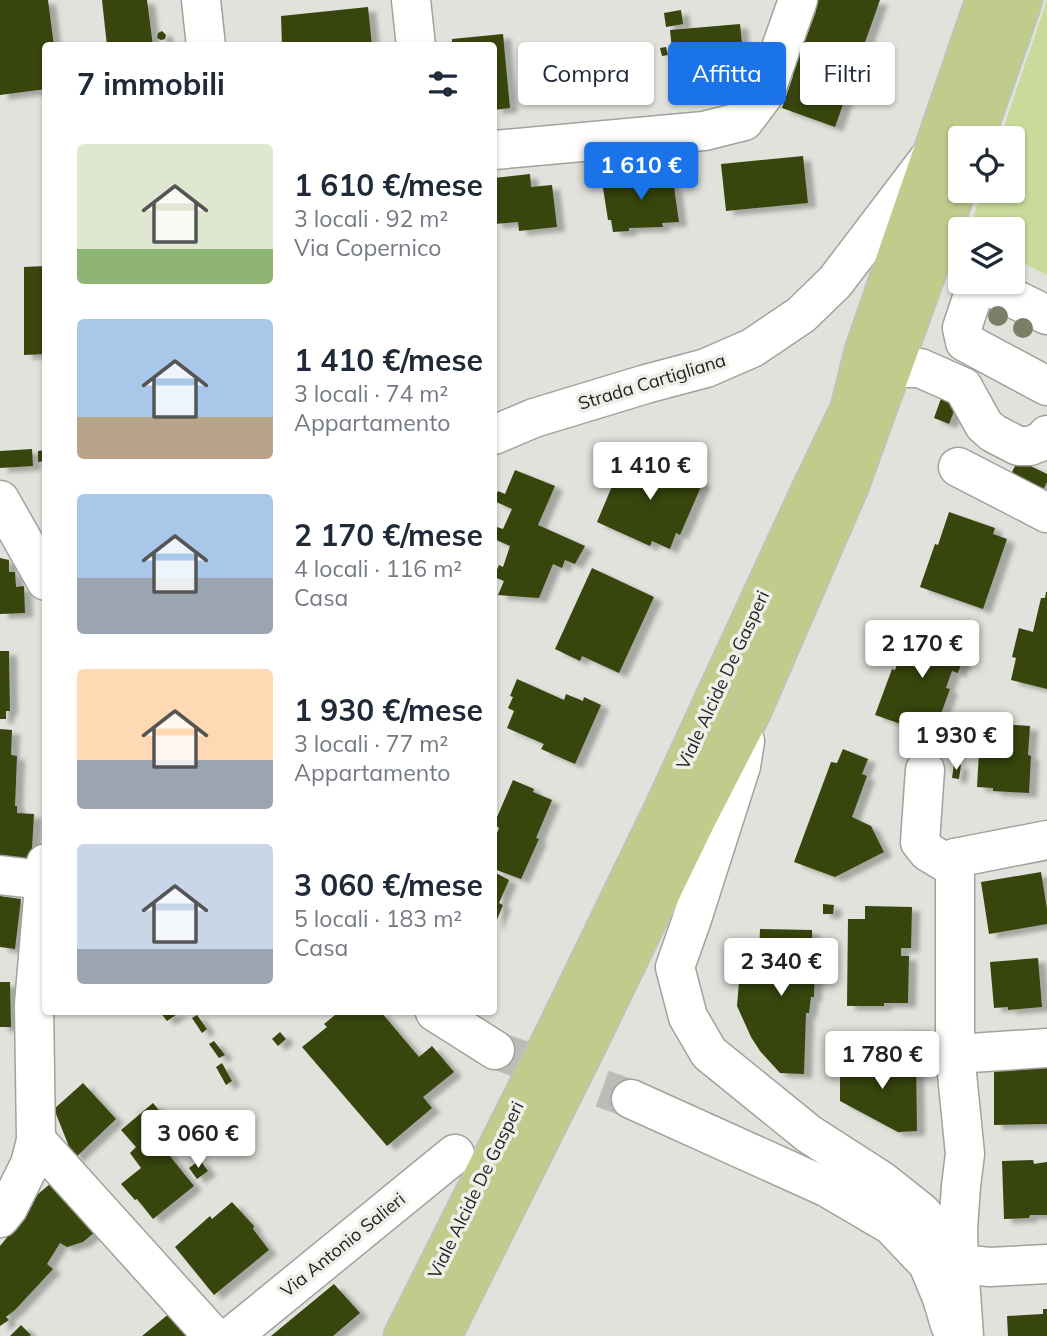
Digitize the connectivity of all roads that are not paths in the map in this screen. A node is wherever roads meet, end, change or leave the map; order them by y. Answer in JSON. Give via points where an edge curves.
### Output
{"nodes":[{"id":1,"x":201,"y":0,"type":"edge"},
{"id":2,"x":411,"y":0,"type":"edge"},
{"id":3,"x":798,"y":0,"type":"edge"},
{"id":4,"x":985,"y":0,"type":"edge"},
{"id":5,"x":1023,"y":0,"type":"edge"},
{"id":6,"x":206,"y":42,"type":"edge"},
{"id":7,"x":416,"y":42,"type":"edge"},
{"id":8,"x":979,"y":126,"type":"edge"},
{"id":9,"x":497,"y":150,"type":"edge"},
{"id":10,"x":934,"y":150,"type":"junction"},
{"id":11,"x":949,"y":203,"type":"edge"},
{"id":12,"x":973,"y":294,"type":"edge"},
{"id":13,"x":1004,"y":294,"type":"edge"},
{"id":14,"x":1045,"y":315,"type":"edge"},
{"id":15,"x":883,"y":346,"type":"junction"},
{"id":16,"x":1047,"y":386,"type":"edge"},
{"id":17,"x":1047,"y":412,"type":"edge"},
{"id":18,"x":497,"y":434,"type":"edge"},
{"id":19,"x":1047,"y":435,"type":"edge"},
{"id":20,"x":958,"y":467,"type":"dead end"},
{"id":21,"x":0,"y":500,"type":"edge"},
{"id":22,"x":1047,"y":513,"type":"edge"},
{"id":23,"x":42,"y":574,"type":"edge"},
{"id":24,"x":751,"y":713,"type":"junction"},
{"id":25,"x":925,"y":770,"type":"dead end"},
{"id":26,"x":1047,"y":840,"type":"edge"},
{"id":27,"x":955,"y":858,"type":"junction"},
{"id":28,"x":42,"y":871,"type":"edge"},
{"id":29,"x":0,"y":875,"type":"edge"},
{"id":30,"x":42,"y":898,"type":"edge"},
{"id":31,"x":440,"y":1015,"type":"edge"},
{"id":32,"x":1047,"y":1048,"type":"edge"},
{"id":33,"x":495,"y":1050,"type":"tunnel mouth"},
{"id":34,"x":861,"y":1052,"type":"dead end"},
{"id":35,"x":955,"y":1054,"type":"junction"},
{"id":36,"x":631,"y":1099,"type":"tunnel mouth"},
{"id":37,"x":36,"y":1140,"type":"junction"},
{"id":38,"x":455,"y":1154,"type":"dead end"},
{"id":39,"x":965,"y":1154,"type":"junction"},
{"id":40,"x":882,"y":1181,"type":"junction"},
{"id":41,"x":0,"y":1218,"type":"edge"},
{"id":42,"x":959,"y":1264,"type":"junction"},
{"id":43,"x":1047,"y":1264,"type":"edge"},
{"id":44,"x":213,"y":1336,"type":"edge"},
{"id":45,"x":232,"y":1336,"type":"edge"},
{"id":46,"x":403,"y":1336,"type":"edge"},
{"id":47,"x":442,"y":1336,"type":"edge"},
{"id":48,"x":953,"y":1336,"type":"edge"},
{"id":49,"x":964,"y":1336,"type":"edge"}],
"edges":[{"from":1,"to":6,"type":"street"},
{"from":2,"to":7,"type":"street"},
{"from":3,"to":9,"type":"street","via":[[765,93],[744,121],[704,131]]},
{"from":4,"to":10,"type":"main road","name":"Viale Alcide De Gasperi"},
{"from":5,"to":8,"type":"main road"},
{"from":10,"to":15,"type":"main road","name":"Viale Alcide De Gasperi"},
{"from":10,"to":18,"type":"street","name":"Strada Cartigliana","via":[[835,282],[801,315],[752,348],[706,368],[534,418]]},
{"from":11,"to":15,"type":"main road","name":"Viale Alcide De Gasperi"},
{"from":12,"to":16,"type":"street","via":[[962,328],[965,342]]},
{"from":13,"to":14,"type":"street"},
{"from":15,"to":17,"type":"street","via":[[928,342],[1045,405]]},
{"from":15,"to":19,"type":"street","via":[[963,387],[993,433],[1018,446],[1030,446]]},
{"from":15,"to":24,"type":"main road","name":"Viale Alcide De Gasperi","via":[[849,487]]},
{"from":15,"to":46,"type":"main road","name":"Viale Alcide De Gasperi","via":[[556,1031]]},
{"from":20,"to":22,"type":"street"},
{"from":21,"to":23,"type":"street"},
{"from":24,"to":40,"type":"street","via":[[741,766],[675,967],[688,1017],[709,1053],[809,1134]]},
{"from":24,"to":47,"type":"main road","name":"Viale Alcide De Gasperi"},
{"from":25,"to":27,"type":"street","via":[[920,842],[948,864]]},
{"from":26,"to":27,"type":"street"},
{"from":27,"to":35,"type":"street"},
{"from":28,"to":29,"type":"street"},
{"from":30,"to":37,"type":"street","via":[[34,1004]]},
{"from":31,"to":33,"type":"street"},
{"from":32,"to":35,"type":"street"},
{"from":34,"to":35,"type":"street"},
{"from":35,"to":39,"type":"street"},
{"from":36,"to":48,"type":"street","via":[[828,1188],[891,1225],[928,1264]]},
{"from":37,"to":41,"type":"street","via":[[30,1164]]},
{"from":37,"to":44,"type":"street"},
{"from":38,"to":45,"type":"street","name":"Via Antonio Salieri"},
{"from":39,"to":40,"type":"street","via":[[925,1183],[911,1186]]},
{"from":39,"to":42,"type":"street"},
{"from":40,"to":42,"type":"street","via":[[921,1212]]},
{"from":42,"to":43,"type":"street"},
{"from":42,"to":49,"type":"street"}]}
